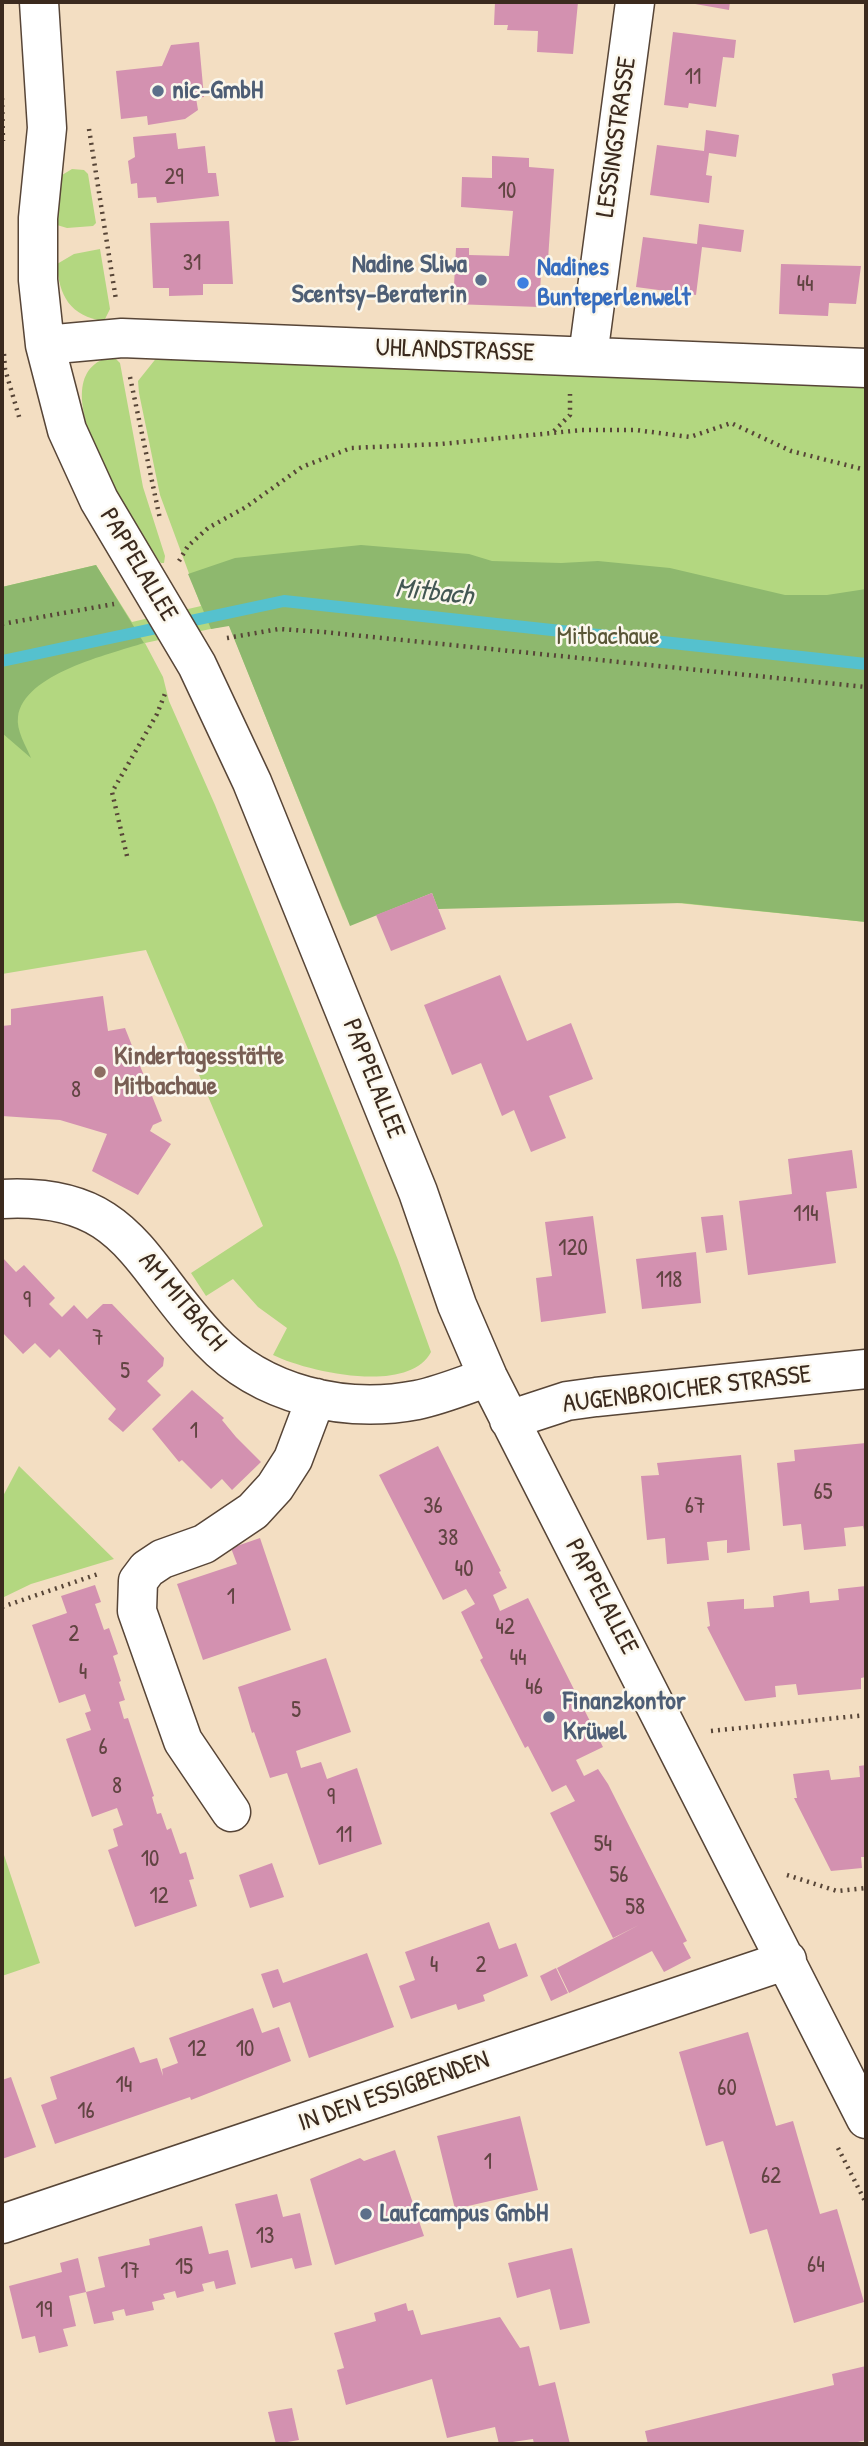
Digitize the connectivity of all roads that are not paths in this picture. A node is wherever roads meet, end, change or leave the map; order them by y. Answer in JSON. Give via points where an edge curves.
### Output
{"nodes":[{"id":1,"x":39,"y":2,"type":"edge"},
{"id":2,"x":635,"y":2,"type":"edge"},
{"id":3,"x":45,"y":345,"type":"junction"},
{"id":4,"x":588,"y":356,"type":"junction"},
{"id":5,"x":866,"y":368,"type":"edge"},
{"id":6,"x":2,"y":1199,"type":"edge"},
{"id":7,"x":866,"y":1369,"type":"edge"},
{"id":8,"x":488,"y":1377,"type":"junction"},
{"id":9,"x":316,"y":1398,"type":"junction"},
{"id":10,"x":509,"y":1420,"type":"junction"},
{"id":11,"x":232,"y":1812,"type":"dead end"},
{"id":12,"x":787,"y":1960,"type":"junction"},
{"id":13,"x":866,"y":2119,"type":"edge"},
{"id":14,"x":2,"y":2224,"type":"edge"}],
"edges":[{"from":1,"to":3,"type":"street","name":"PAPPELALLEE","via":[[47,128],[36,250]]},
{"from":2,"to":4,"type":"street","name":"LESSINGSTRASSE"},
{"from":3,"to":4,"type":"street","name":"UHLANDSTRASSE","via":[[122,338]]},
{"from":3,"to":8,"type":"street","name":"PAPPELALLEE","via":[[55,393],[80,465],[174,625],[247,770]]},
{"from":4,"to":5,"type":"street","name":"UHLANDSTRASSE"},
{"from":6,"to":9,"type":"street","name":"AM MITBACH","via":[[33,1198],[95,1215],[143,1253],[209,1340],[228,1357],[268,1384]]},
{"from":7,"to":10,"type":"street","name":"AUGENBROICHER STRASSE","via":[[567,1401]]},
{"from":8,"to":9,"type":"street","name":"AM MITBACH","via":[[417,1399],[362,1403]]},
{"from":8,"to":10,"type":"street","name":"PAPPELALLEE"},
{"from":9,"to":11,"type":"street","via":[[293,1459],[253,1511],[204,1544],[162,1559],[138,1581],[137,1611],[183,1741]]},
{"from":10,"to":12,"type":"street","name":"PAPPELALLEE"},
{"from":12,"to":13,"type":"street","name":"PAPPELALLEE"},
{"from":12,"to":14,"type":"street","name":"IN DEN ESSIGBENDEN"}]}
